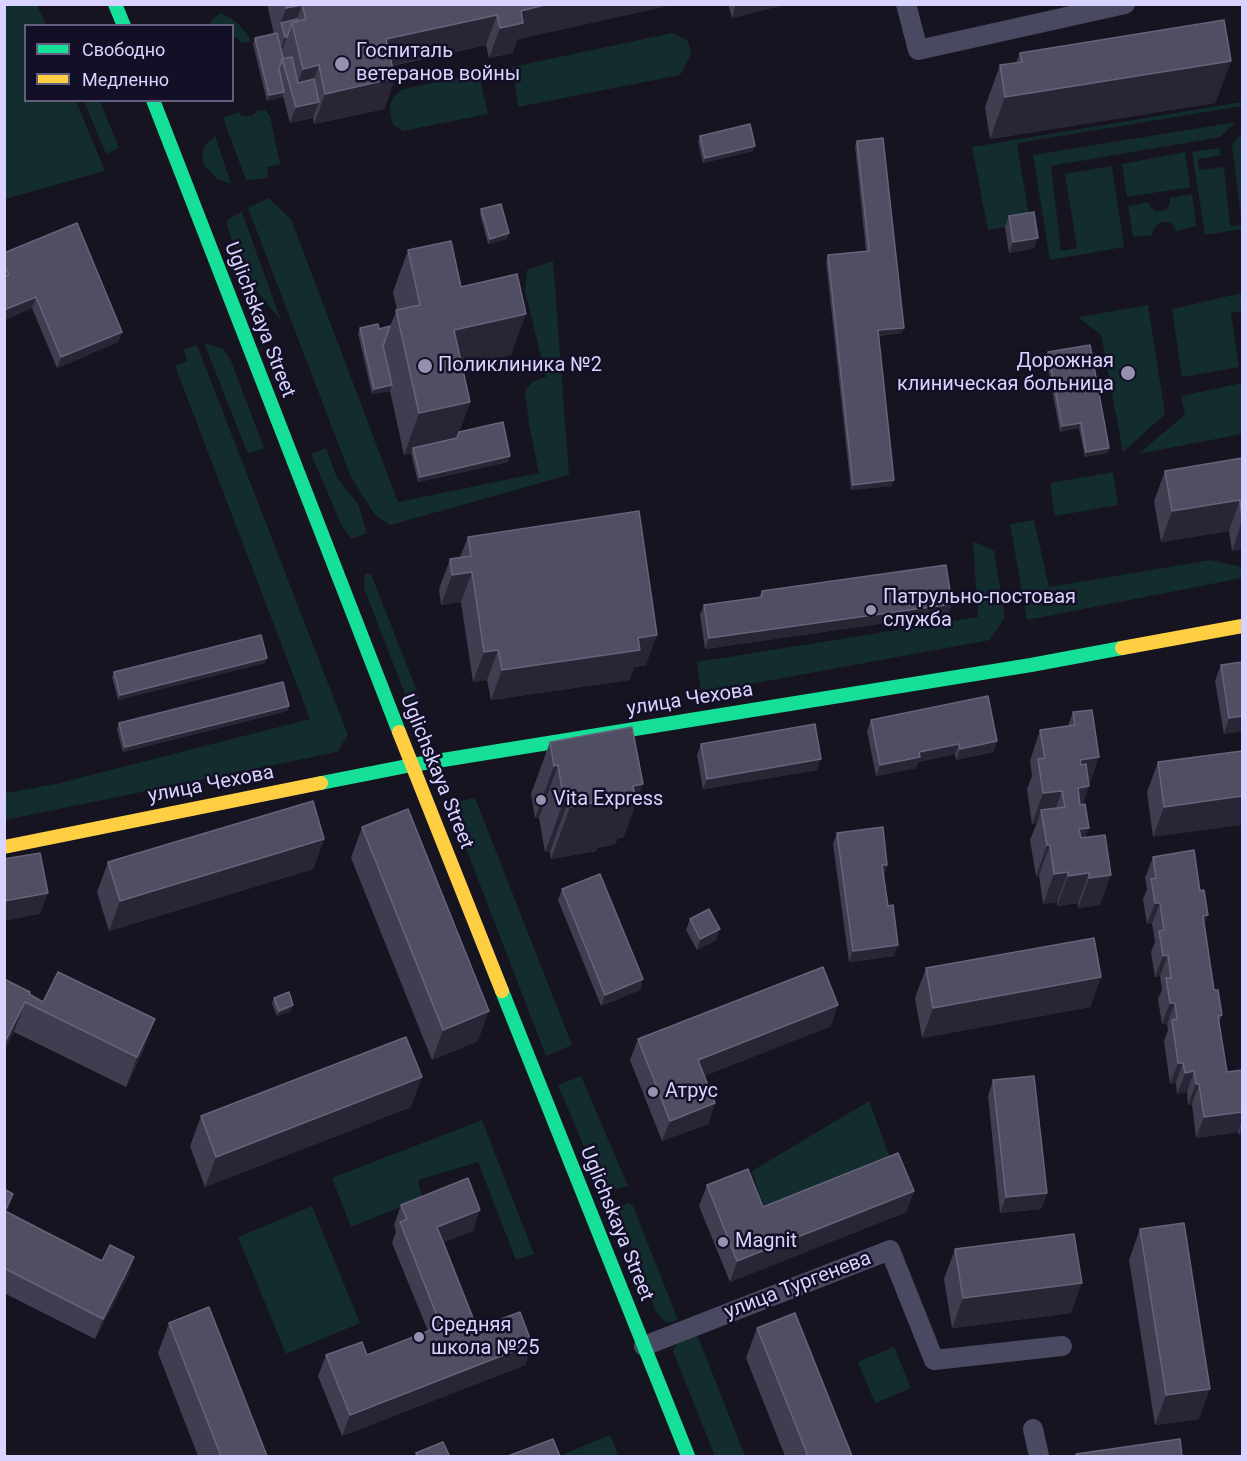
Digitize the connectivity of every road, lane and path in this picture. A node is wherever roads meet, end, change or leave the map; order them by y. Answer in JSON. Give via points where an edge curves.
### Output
{"nodes":[{"id":1,"x":115,"y":4,"type":"edge"},
{"id":2,"x":906,"y":4,"type":"edge"},
{"id":3,"x":1125,"y":4,"type":"edge"},
{"id":4,"x":123,"y":24,"type":"edge"},
{"id":5,"x":154,"y":102,"type":"edge"},
{"id":6,"x":1242,"y":626,"type":"edge"},
{"id":7,"x":412,"y":765,"type":"junction"},
{"id":8,"x":4,"y":847,"type":"edge"},
{"id":9,"x":644,"y":1346,"type":"junction"},
{"id":10,"x":1062,"y":1346,"type":"dead end"},
{"id":11,"x":1033,"y":1429,"type":"dead end"},
{"id":12,"x":688,"y":1456,"type":"edge"},
{"id":13,"x":1039,"y":1456,"type":"edge"}],
"edges":[{"from":1,"to":4,"type":"main road"},
{"from":2,"to":3,"type":"street","via":[[918,50]]},
{"from":5,"to":7,"type":"main road","name":"Uglichskaya Street"},
{"from":6,"to":7,"type":"main road","name":"улица Чехова","via":[[1023,666]]},
{"from":7,"to":8,"type":"main road","name":"улица Чехова"},
{"from":7,"to":9,"type":"main road","name":"Uglichskaya Street"},
{"from":9,"to":10,"type":"street","name":"улица Тургенева","via":[[890,1250],[934,1360]]},
{"from":9,"to":12,"type":"main road","name":"Uglichskaya Street"},
{"from":11,"to":13,"type":"street"}]}
